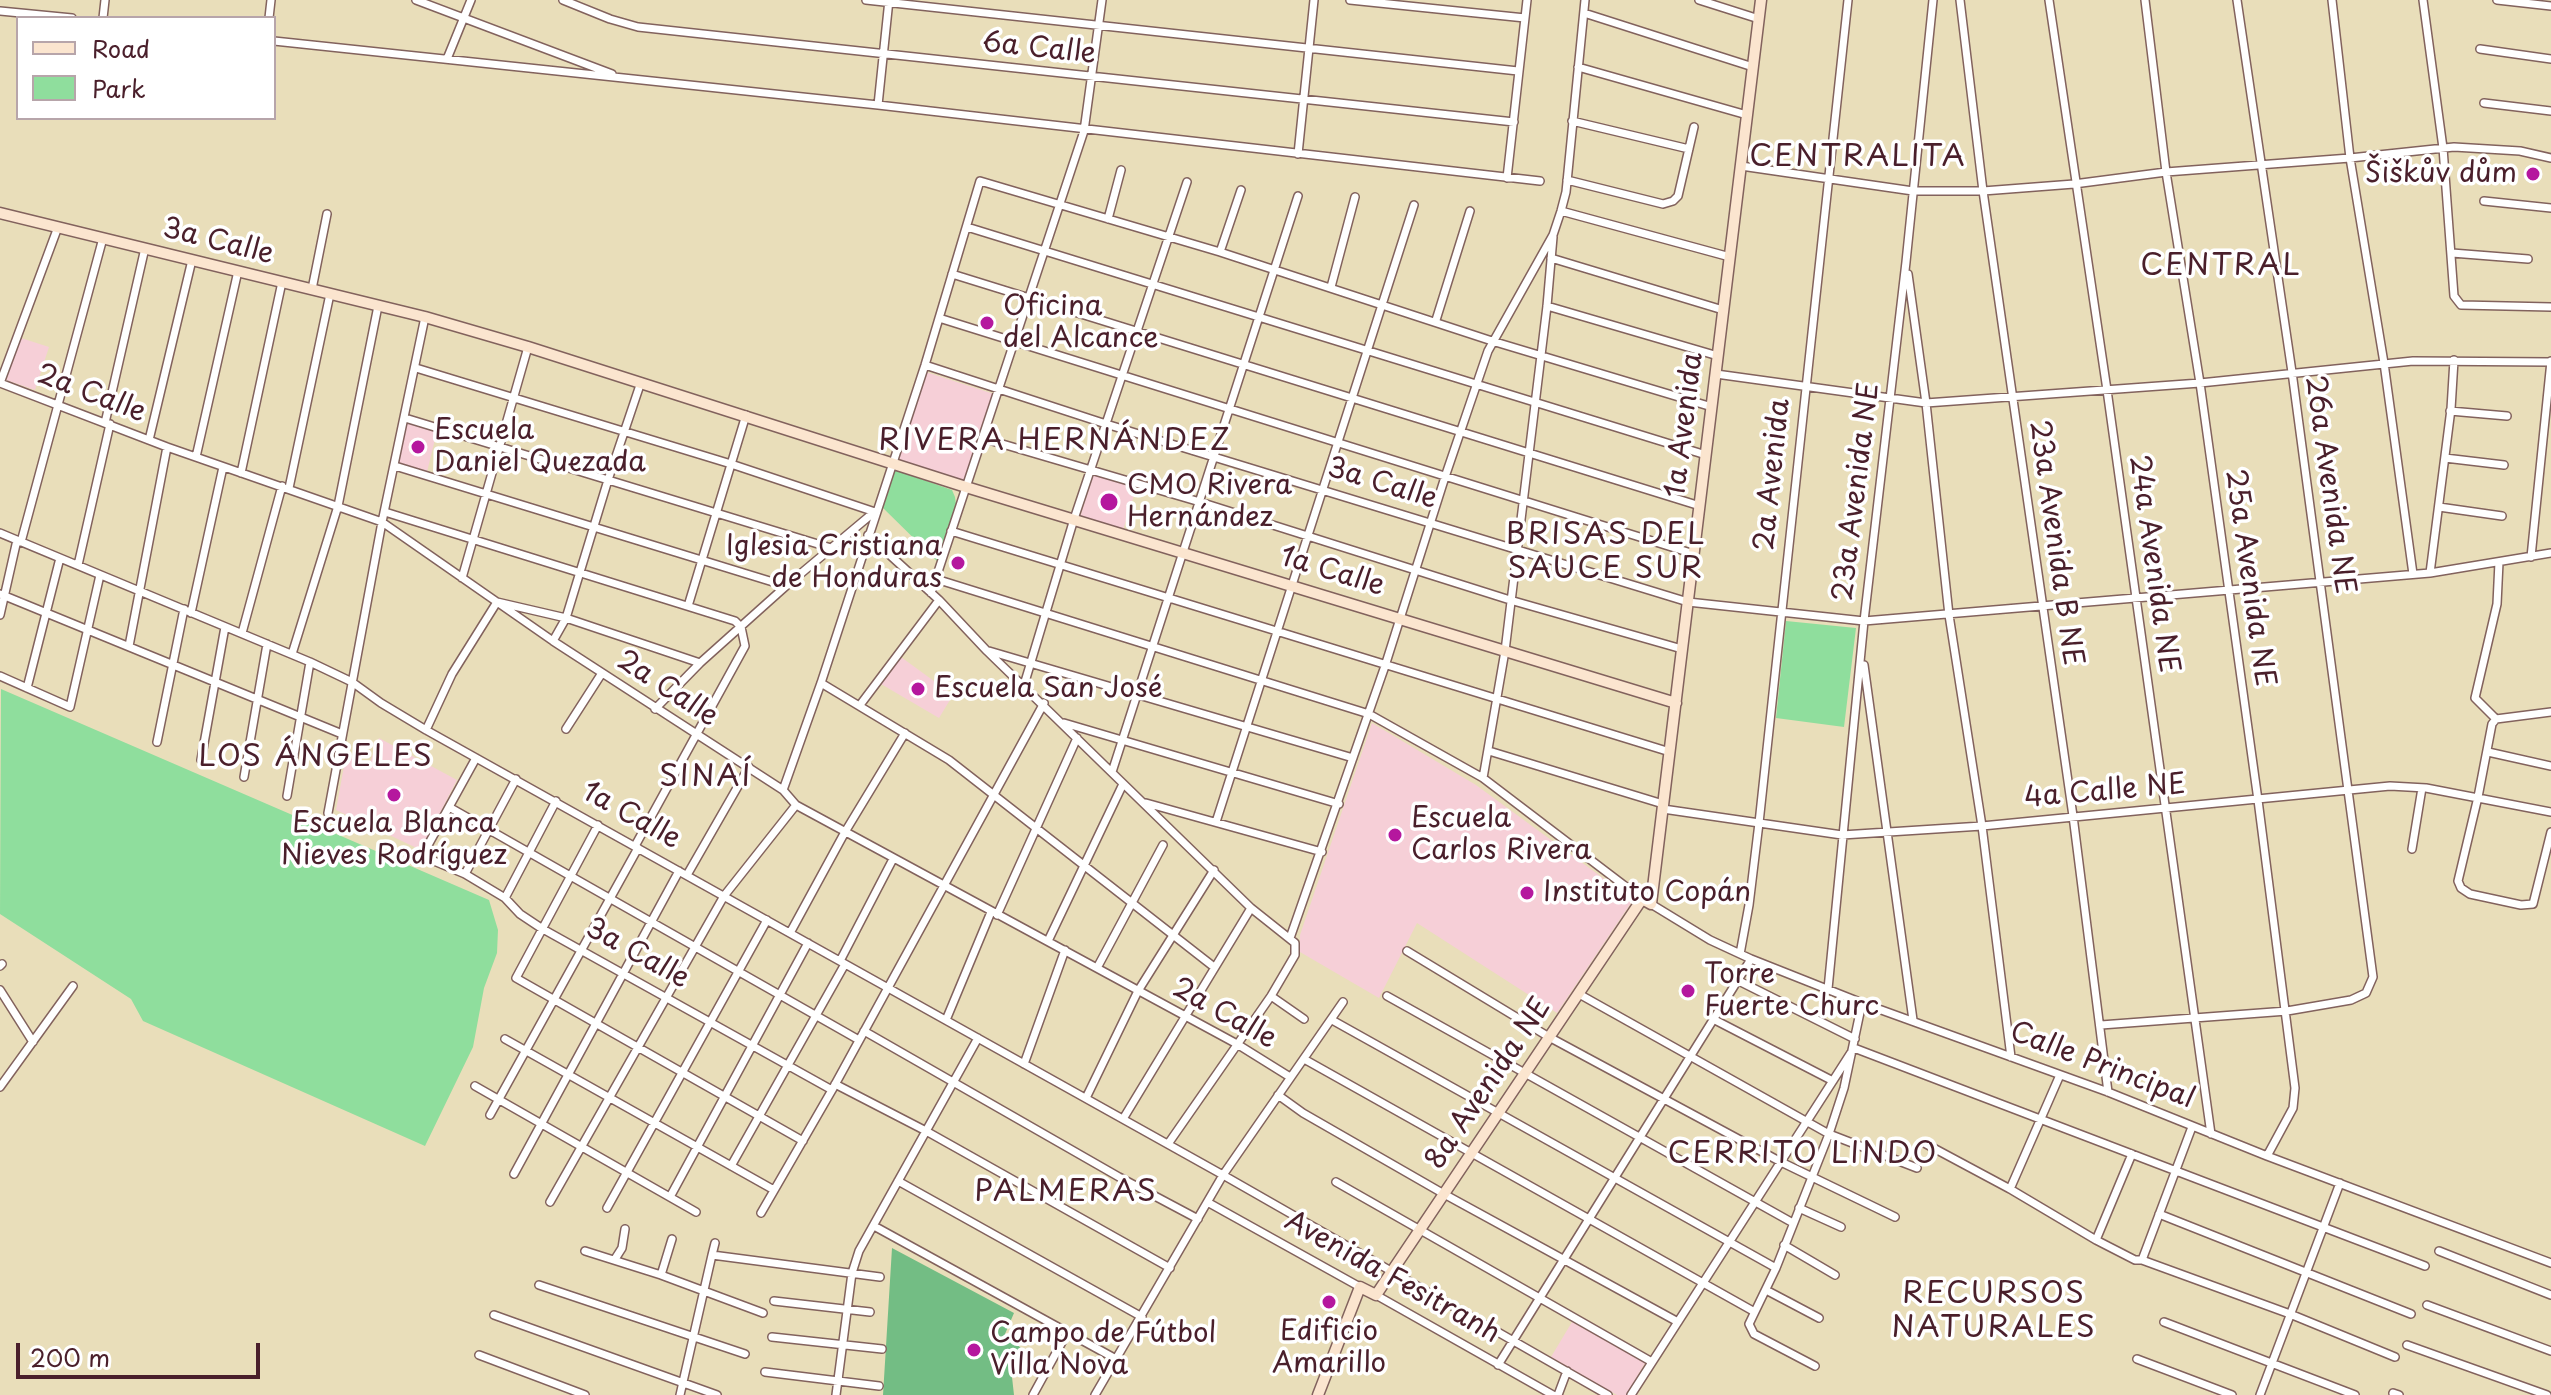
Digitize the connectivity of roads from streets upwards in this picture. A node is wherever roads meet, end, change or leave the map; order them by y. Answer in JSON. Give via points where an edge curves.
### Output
{"nodes":[{"id":1,"x":416,"y":0,"type":"edge"},
{"id":2,"x":471,"y":0,"type":"edge"},
{"id":3,"x":563,"y":0,"type":"edge"},
{"id":4,"x":866,"y":0,"type":"edge"},
{"id":5,"x":1102,"y":0,"type":"edge"},
{"id":6,"x":1314,"y":0,"type":"edge"},
{"id":7,"x":1350,"y":0,"type":"edge"},
{"id":8,"x":1527,"y":0,"type":"edge"},
{"id":9,"x":1585,"y":0,"type":"edge"},
{"id":10,"x":1699,"y":0,"type":"edge"},
{"id":11,"x":1761,"y":0,"type":"edge"},
{"id":12,"x":1848,"y":0,"type":"edge"},
{"id":13,"x":1933,"y":0,"type":"edge"},
{"id":14,"x":1960,"y":0,"type":"edge"},
{"id":15,"x":2049,"y":0,"type":"edge"},
{"id":16,"x":2145,"y":0,"type":"edge"},
{"id":17,"x":2237,"y":0,"type":"edge"},
{"id":18,"x":2332,"y":0,"type":"edge"},
{"id":19,"x":2423,"y":0,"type":"edge"},
{"id":20,"x":2497,"y":0,"type":"edge"},
{"id":21,"x":889,"y":1,"type":"edge"},
{"id":22,"x":2551,"y":6,"type":"edge"},
{"id":23,"x":0,"y":11,"type":"edge"},
{"id":24,"x":1584,"y":13,"type":"junction"},
{"id":25,"x":51,"y":16,"type":"edge"},
{"id":26,"x":1525,"y":18,"type":"junction"},
{"id":27,"x":464,"y":19,"type":"junction"},
{"id":28,"x":1759,"y":19,"type":"junction"},
{"id":29,"x":1099,"y":26,"type":"junction"},
{"id":30,"x":276,"y":41,"type":"edge"},
{"id":31,"x":1308,"y":49,"type":"junction"},
{"id":32,"x":2480,"y":49,"type":"dead end"},
{"id":33,"x":883,"y":53,"type":"junction"},
{"id":34,"x":447,"y":59,"type":"junction"},
{"id":35,"x":2551,"y":59,"type":"edge"},
{"id":36,"x":1578,"y":67,"type":"junction"},
{"id":37,"x":1753,"y":67,"type":"junction"},
{"id":38,"x":1518,"y":71,"type":"junction"},
{"id":39,"x":1093,"y":77,"type":"junction"},
{"id":40,"x":623,"y":78,"type":"junction"},
{"id":41,"x":1303,"y":100,"type":"junction"},
{"id":42,"x":2484,"y":103,"type":"dead end"},
{"id":43,"x":878,"y":105,"type":"junction"},
{"id":44,"x":2551,"y":111,"type":"edge"},
{"id":45,"x":1747,"y":115,"type":"junction"},
{"id":46,"x":1572,"y":121,"type":"junction"},
{"id":47,"x":1514,"y":122,"type":"junction"},
{"id":48,"x":1694,"y":127,"type":"dead end"},
{"id":49,"x":1084,"y":131,"type":"junction"},
{"id":50,"x":2443,"y":148,"type":"junction"},
{"id":51,"x":1689,"y":149,"type":"junction"},
{"id":52,"x":1298,"y":154,"type":"junction"},
{"id":53,"x":2350,"y":158,"type":"junction"},
{"id":54,"x":2551,"y":158,"type":"edge"},
{"id":55,"x":2261,"y":165,"type":"junction"},
{"id":56,"x":1741,"y":166,"type":"junction"},
{"id":57,"x":1121,"y":170,"type":"dead end"},
{"id":58,"x":2166,"y":172,"type":"junction"},
{"id":59,"x":1507,"y":178,"type":"junction"},
{"id":60,"x":1830,"y":179,"type":"junction"},
{"id":61,"x":1567,"y":180,"type":"junction"},
{"id":62,"x":1540,"y":181,"type":"dead end"},
{"id":63,"x":1187,"y":182,"type":"dead end"},
{"id":64,"x":2074,"y":184,"type":"junction"},
{"id":65,"x":1241,"y":190,"type":"dead end"},
{"id":66,"x":1913,"y":191,"type":"junction"},
{"id":67,"x":1983,"y":191,"type":"junction"},
{"id":68,"x":1298,"y":196,"type":"dead end"},
{"id":69,"x":1355,"y":197,"type":"dead end"},
{"id":70,"x":2484,"y":201,"type":"dead end"},
{"id":71,"x":1060,"y":205,"type":"junction"},
{"id":72,"x":1414,"y":205,"type":"dead end"},
{"id":73,"x":2551,"y":208,"type":"edge"},
{"id":74,"x":1470,"y":211,"type":"dead end"},
{"id":75,"x":1561,"y":211,"type":"junction"},
{"id":76,"x":0,"y":213,"type":"edge"},
{"id":77,"x":327,"y":214,"type":"dead end"},
{"id":78,"x":1108,"y":219,"type":"junction"},
{"id":79,"x":58,"y":227,"type":"junction"},
{"id":80,"x":967,"y":227,"type":"junction"},
{"id":81,"x":1553,"y":235,"type":"junction"},
{"id":82,"x":1168,"y":237,"type":"junction"},
{"id":83,"x":103,"y":238,"type":"junction"},
{"id":84,"x":145,"y":248,"type":"junction"},
{"id":85,"x":1044,"y":252,"type":"junction"},
{"id":86,"x":1220,"y":252,"type":"junction"},
{"id":87,"x":2452,"y":253,"type":"junction"},
{"id":88,"x":1730,"y":257,"type":"junction"},
{"id":89,"x":1551,"y":258,"type":"junction"},
{"id":90,"x":2528,"y":259,"type":"dead end"},
{"id":91,"x":192,"y":260,"type":"junction"},
{"id":92,"x":1906,"y":262,"type":"junction"},
{"id":93,"x":1275,"y":270,"type":"junction"},
{"id":94,"x":238,"y":271,"type":"junction"},
{"id":95,"x":952,"y":274,"type":"junction"},
{"id":96,"x":282,"y":282,"type":"junction"},
{"id":97,"x":1152,"y":285,"type":"junction"},
{"id":98,"x":1331,"y":287,"type":"junction"},
{"id":99,"x":312,"y":289,"type":"junction"},
{"id":100,"x":330,"y":294,"type":"junction"},
{"id":101,"x":1029,"y":298,"type":"junction"},
{"id":102,"x":1383,"y":304,"type":"junction"},
{"id":103,"x":378,"y":306,"type":"junction"},
{"id":104,"x":1547,"y":306,"type":"junction"},
{"id":105,"x":2551,"y":307,"type":"edge"},
{"id":106,"x":1723,"y":310,"type":"junction"},
{"id":107,"x":1260,"y":316,"type":"junction"},
{"id":108,"x":425,"y":317,"type":"junction"},
{"id":109,"x":939,"y":318,"type":"junction"},
{"id":110,"x":1436,"y":320,"type":"junction"},
{"id":111,"x":1137,"y":331,"type":"junction"},
{"id":112,"x":1492,"y":341,"type":"junction"},
{"id":113,"x":1014,"y":342,"type":"junction"},
{"id":114,"x":528,"y":347,"type":"junction"},
{"id":115,"x":1368,"y":350,"type":"junction"},
{"id":116,"x":1541,"y":354,"type":"junction"},
{"id":117,"x":1718,"y":356,"type":"junction"},
{"id":118,"x":2454,"y":360,"type":"junction"},
{"id":119,"x":2551,"y":361,"type":"edge"},
{"id":120,"x":2384,"y":363,"type":"junction"},
{"id":121,"x":1245,"y":364,"type":"junction"},
{"id":122,"x":925,"y":365,"type":"junction"},
{"id":123,"x":416,"y":368,"type":"junction"},
{"id":124,"x":2292,"y":372,"type":"junction"},
{"id":125,"x":1716,"y":374,"type":"junction"},
{"id":126,"x":1122,"y":376,"type":"junction"},
{"id":127,"x":641,"y":382,"type":"junction"},
{"id":128,"x":0,"y":383,"type":"edge"},
{"id":129,"x":2200,"y":383,"type":"junction"},
{"id":130,"x":1476,"y":384,"type":"junction"},
{"id":131,"x":1805,"y":386,"type":"junction"},
{"id":132,"x":999,"y":389,"type":"junction"},
{"id":133,"x":2107,"y":390,"type":"junction"},
{"id":134,"x":514,"y":398,"type":"junction"},
{"id":135,"x":1353,"y":398,"type":"junction"},
{"id":136,"x":2012,"y":398,"type":"junction"},
{"id":137,"x":1890,"y":399,"type":"junction"},
{"id":138,"x":1536,"y":403,"type":"junction"},
{"id":139,"x":1926,"y":403,"type":"junction"},
{"id":140,"x":60,"y":405,"type":"junction"},
{"id":141,"x":1712,"y":407,"type":"junction"},
{"id":142,"x":1230,"y":409,"type":"junction"},
{"id":143,"x":2450,"y":411,"type":"junction"},
{"id":144,"x":746,"y":415,"type":"junction"},
{"id":145,"x":2507,"y":416,"type":"dead end"},
{"id":146,"x":405,"y":418,"type":"junction"},
{"id":147,"x":108,"y":424,"type":"junction"},
{"id":148,"x":1106,"y":424,"type":"junction"},
{"id":149,"x":1460,"y":431,"type":"junction"},
{"id":150,"x":624,"y":432,"type":"junction"},
{"id":151,"x":982,"y":438,"type":"junction"},
{"id":152,"x":149,"y":440,"type":"junction"},
{"id":153,"x":1338,"y":443,"type":"junction"},
{"id":154,"x":167,"y":447,"type":"junction"},
{"id":155,"x":500,"y":447,"type":"junction"},
{"id":156,"x":1529,"y":452,"type":"junction"},
{"id":157,"x":1706,"y":455,"type":"junction"},
{"id":158,"x":196,"y":457,"type":"junction"},
{"id":159,"x":1215,"y":457,"type":"junction"},
{"id":160,"x":2445,"y":458,"type":"junction"},
{"id":161,"x":892,"y":463,"type":"junction"},
{"id":162,"x":731,"y":464,"type":"junction"},
{"id":163,"x":2504,"y":465,"type":"dead end"},
{"id":164,"x":395,"y":466,"type":"junction"},
{"id":165,"x":223,"y":467,"type":"junction"},
{"id":166,"x":1091,"y":470,"type":"junction"},
{"id":167,"x":241,"y":473,"type":"junction"},
{"id":168,"x":1445,"y":477,"type":"junction"},
{"id":169,"x":608,"y":480,"type":"junction"},
{"id":170,"x":285,"y":487,"type":"junction"},
{"id":171,"x":966,"y":487,"type":"junction"},
{"id":172,"x":1323,"y":491,"type":"junction"},
{"id":173,"x":486,"y":494,"type":"junction"},
{"id":174,"x":1522,"y":501,"type":"junction"},
{"id":175,"x":1200,"y":502,"type":"junction"},
{"id":176,"x":338,"y":506,"type":"junction"},
{"id":177,"x":1700,"y":506,"type":"junction"},
{"id":178,"x":2439,"y":507,"type":"junction"},
{"id":179,"x":385,"y":512,"type":"junction"},
{"id":180,"x":875,"y":512,"type":"junction"},
{"id":181,"x":716,"y":513,"type":"junction"},
{"id":182,"x":2502,"y":516,"type":"dead end"},
{"id":183,"x":1074,"y":519,"type":"junction"},
{"id":184,"x":382,"y":522,"type":"junction"},
{"id":185,"x":1431,"y":524,"type":"junction"},
{"id":186,"x":594,"y":526,"type":"junction"},
{"id":187,"x":951,"y":531,"type":"junction"},
{"id":188,"x":0,"y":533,"type":"edge"},
{"id":189,"x":868,"y":535,"type":"junction"},
{"id":190,"x":1308,"y":537,"type":"junction"},
{"id":191,"x":473,"y":540,"type":"junction"},
{"id":192,"x":19,"y":541,"type":"junction"},
{"id":193,"x":831,"y":548,"type":"junction"},
{"id":194,"x":1516,"y":550,"type":"junction"},
{"id":195,"x":1185,"y":552,"type":"junction"},
{"id":196,"x":2551,"y":553,"type":"edge"},
{"id":197,"x":1694,"y":554,"type":"junction"},
{"id":198,"x":2531,"y":557,"type":"junction"},
{"id":199,"x":60,"y":558,"type":"junction"},
{"id":200,"x":701,"y":560,"type":"junction"},
{"id":201,"x":2499,"y":562,"type":"junction"},
{"id":202,"x":78,"y":565,"type":"junction"},
{"id":203,"x":1060,"y":566,"type":"junction"},
{"id":204,"x":1415,"y":572,"type":"junction"},
{"id":205,"x":2430,"y":573,"type":"junction"},
{"id":206,"x":580,"y":574,"type":"junction"},
{"id":207,"x":2413,"y":574,"type":"junction"},
{"id":208,"x":100,"y":575,"type":"junction"},
{"id":209,"x":462,"y":578,"type":"junction"},
{"id":210,"x":936,"y":579,"type":"junction"},
{"id":211,"x":2320,"y":582,"type":"junction"},
{"id":212,"x":786,"y":586,"type":"junction"},
{"id":213,"x":1292,"y":586,"type":"junction"},
{"id":214,"x":140,"y":592,"type":"junction"},
{"id":215,"x":2229,"y":592,"type":"junction"},
{"id":216,"x":931,"y":593,"type":"junction"},
{"id":217,"x":2,"y":594,"type":"edge"},
{"id":218,"x":2137,"y":599,"type":"junction"},
{"id":219,"x":939,"y":600,"type":"junction"},
{"id":220,"x":1169,"y":600,"type":"junction"},
{"id":221,"x":1510,"y":600,"type":"junction"},
{"id":222,"x":497,"y":602,"type":"junction"},
{"id":223,"x":1688,"y":602,"type":"junction"},
{"id":224,"x":688,"y":606,"type":"junction"},
{"id":225,"x":2042,"y":607,"type":"junction"},
{"id":226,"x":188,"y":611,"type":"junction"},
{"id":227,"x":46,"y":612,"type":"junction"},
{"id":228,"x":1780,"y":612,"type":"junction"},
{"id":229,"x":1046,"y":613,"type":"junction"},
{"id":230,"x":0,"y":615,"type":"edge"},
{"id":231,"x":1949,"y":615,"type":"junction"},
{"id":232,"x":566,"y":618,"type":"junction"},
{"id":233,"x":1400,"y":618,"type":"junction"},
{"id":234,"x":1864,"y":621,"type":"junction"},
{"id":235,"x":225,"y":627,"type":"junction"},
{"id":236,"x":741,"y":627,"type":"junction"},
{"id":237,"x":88,"y":630,"type":"junction"},
{"id":238,"x":242,"y":633,"type":"junction"},
{"id":239,"x":1277,"y":633,"type":"junction"},
{"id":240,"x":553,"y":641,"type":"junction"},
{"id":241,"x":267,"y":644,"type":"junction"},
{"id":242,"x":129,"y":646,"type":"junction"},
{"id":243,"x":1154,"y":647,"type":"junction"},
{"id":244,"x":1682,"y":649,"type":"junction"},
{"id":245,"x":987,"y":651,"type":"junction"},
{"id":246,"x":1505,"y":651,"type":"junction"},
{"id":247,"x":292,"y":654,"type":"junction"},
{"id":248,"x":1862,"y":654,"type":"junction"},
{"id":249,"x":310,"y":662,"type":"junction"},
{"id":250,"x":700,"y":663,"type":"junction"},
{"id":251,"x":1030,"y":664,"type":"junction"},
{"id":252,"x":174,"y":665,"type":"junction"},
{"id":253,"x":1385,"y":666,"type":"junction"},
{"id":254,"x":602,"y":673,"type":"junction"},
{"id":255,"x":0,"y":676,"type":"edge"},
{"id":256,"x":1262,"y":680,"type":"junction"},
{"id":257,"x":215,"y":681,"type":"junction"},
{"id":258,"x":352,"y":682,"type":"junction"},
{"id":259,"x":821,"y":683,"type":"junction"},
{"id":260,"x":1024,"y":685,"type":"junction"},
{"id":261,"x":27,"y":688,"type":"junction"},
{"id":262,"x":1138,"y":695,"type":"junction"},
{"id":263,"x":257,"y":700,"type":"junction"},
{"id":264,"x":1498,"y":701,"type":"junction"},
{"id":265,"x":1044,"y":703,"type":"junction"},
{"id":266,"x":1676,"y":703,"type":"junction"},
{"id":267,"x":860,"y":705,"type":"junction"},
{"id":268,"x":655,"y":709,"type":"junction"},
{"id":269,"x":2551,"y":712,"type":"edge"},
{"id":270,"x":1369,"y":714,"type":"junction"},
{"id":271,"x":301,"y":717,"type":"junction"},
{"id":272,"x":2496,"y":719,"type":"junction"},
{"id":273,"x":1061,"y":722,"type":"junction"},
{"id":274,"x":1247,"y":727,"type":"junction"},
{"id":275,"x":566,"y":729,"type":"dead end"},
{"id":276,"x":426,"y":730,"type":"junction"},
{"id":277,"x":905,"y":733,"type":"junction"},
{"id":278,"x":342,"y":734,"type":"junction"},
{"id":279,"x":697,"y":734,"type":"junction"},
{"id":280,"x":1077,"y":738,"type":"junction"},
{"id":281,"x":1123,"y":740,"type":"junction"},
{"id":282,"x":157,"y":742,"type":"dead end"},
{"id":283,"x":1489,"y":751,"type":"junction"},
{"id":284,"x":1670,"y":752,"type":"junction"},
{"id":285,"x":2488,"y":752,"type":"junction"},
{"id":286,"x":476,"y":758,"type":"junction"},
{"id":287,"x":1353,"y":758,"type":"junction"},
{"id":288,"x":201,"y":760,"type":"dead end"},
{"id":289,"x":2551,"y":766,"type":"edge"},
{"id":290,"x":749,"y":767,"type":"junction"},
{"id":291,"x":1112,"y":772,"type":"junction"},
{"id":292,"x":1232,"y":772,"type":"junction"},
{"id":293,"x":244,"y":777,"type":"dead end"},
{"id":294,"x":1483,"y":778,"type":"junction"},
{"id":295,"x":516,"y":779,"type":"junction"},
{"id":296,"x":1123,"y":784,"type":"junction"},
{"id":297,"x":2422,"y":788,"type":"junction"},
{"id":298,"x":783,"y":790,"type":"junction"},
{"id":299,"x":2348,"y":790,"type":"junction"},
{"id":300,"x":994,"y":793,"type":"junction"},
{"id":301,"x":287,"y":796,"type":"dead end"},
{"id":302,"x":2478,"y":797,"type":"junction"},
{"id":303,"x":2258,"y":800,"type":"junction"},
{"id":304,"x":556,"y":801,"type":"junction"},
{"id":305,"x":1143,"y":802,"type":"junction"},
{"id":306,"x":1339,"y":804,"type":"junction"},
{"id":307,"x":796,"y":805,"type":"junction"},
{"id":308,"x":1663,"y":806,"type":"junction"},
{"id":309,"x":449,"y":807,"type":"junction"},
{"id":310,"x":2164,"y":808,"type":"junction"},
{"id":311,"x":2551,"y":812,"type":"edge"},
{"id":312,"x":328,"y":813,"type":"dead end"},
{"id":313,"x":2073,"y":816,"type":"junction"},
{"id":314,"x":1216,"y":822,"type":"junction"},
{"id":315,"x":1759,"y":823,"type":"junction"},
{"id":316,"x":598,"y":825,"type":"junction"},
{"id":317,"x":1982,"y":826,"type":"junction"},
{"id":318,"x":1037,"y":829,"type":"junction"},
{"id":319,"x":489,"y":830,"type":"junction"},
{"id":320,"x":845,"y":832,"type":"junction"},
{"id":321,"x":1888,"y":832,"type":"junction"},
{"id":322,"x":2551,"y":832,"type":"edge"},
{"id":323,"x":1842,"y":835,"type":"junction"},
{"id":324,"x":1163,"y":845,"type":"dead end"},
{"id":325,"x":637,"y":847,"type":"junction"},
{"id":326,"x":2412,"y":849,"type":"dead end"},
{"id":327,"x":1322,"y":852,"type":"junction"},
{"id":328,"x":529,"y":853,"type":"junction"},
{"id":329,"x":893,"y":859,"type":"junction"},
{"id":330,"x":1084,"y":866,"type":"junction"},
{"id":331,"x":1214,"y":870,"type":"junction"},
{"id":332,"x":683,"y":873,"type":"junction"},
{"id":333,"x":465,"y":874,"type":"junction"},
{"id":334,"x":570,"y":876,"type":"junction"},
{"id":335,"x":944,"y":886,"type":"junction"},
{"id":336,"x":724,"y":896,"type":"junction"},
{"id":337,"x":505,"y":898,"type":"junction"},
{"id":338,"x":610,"y":899,"type":"junction"},
{"id":339,"x":1647,"y":902,"type":"junction"},
{"id":340,"x":1132,"y":903,"type":"junction"},
{"id":341,"x":1251,"y":908,"type":"junction"},
{"id":342,"x":994,"y":913,"type":"junction"},
{"id":343,"x":767,"y":920,"type":"junction"},
{"id":344,"x":651,"y":922,"type":"junction"},
{"id":345,"x":541,"y":928,"type":"junction"},
{"id":346,"x":790,"y":933,"type":"junction"},
{"id":347,"x":1174,"y":936,"type":"junction"},
{"id":348,"x":1290,"y":938,"type":"junction"},
{"id":349,"x":1048,"y":941,"type":"junction"},
{"id":350,"x":808,"y":943,"type":"junction"},
{"id":351,"x":695,"y":947,"type":"junction"},
{"id":352,"x":581,"y":950,"type":"junction"},
{"id":353,"x":1065,"y":950,"type":"junction"},
{"id":354,"x":1407,"y":951,"type":"dead end"},
{"id":355,"x":1740,"y":954,"type":"junction"},
{"id":356,"x":1751,"y":959,"type":"junction"},
{"id":357,"x":842,"y":963,"type":"junction"},
{"id":358,"x":1214,"y":967,"type":"junction"},
{"id":359,"x":1097,"y":968,"type":"junction"},
{"id":360,"x":738,"y":972,"type":"junction"},
{"id":361,"x":623,"y":973,"type":"junction"},
{"id":362,"x":1737,"y":980,"type":"junction"},
{"id":363,"x":73,"y":986,"type":"dead end"},
{"id":364,"x":888,"y":988,"type":"junction"},
{"id":365,"x":1828,"y":989,"type":"junction"},
{"id":366,"x":0,"y":990,"type":"edge"},
{"id":367,"x":1138,"y":991,"type":"junction"},
{"id":368,"x":1579,"y":994,"type":"junction"},
{"id":369,"x":780,"y":995,"type":"junction"},
{"id":370,"x":1271,"y":996,"type":"junction"},
{"id":371,"x":1387,"y":996,"type":"dead end"},
{"id":372,"x":666,"y":997,"type":"junction"},
{"id":373,"x":554,"y":1000,"type":"junction"},
{"id":374,"x":1343,"y":1002,"type":"dead end"},
{"id":375,"x":1862,"y":1003,"type":"junction"},
{"id":376,"x":2287,"y":1011,"type":"junction"},
{"id":377,"x":1183,"y":1015,"type":"junction"},
{"id":378,"x":816,"y":1016,"type":"junction"},
{"id":379,"x":2193,"y":1018,"type":"junction"},
{"id":380,"x":1304,"y":1019,"type":"dead end"},
{"id":381,"x":1713,"y":1019,"type":"junction"},
{"id":382,"x":946,"y":1020,"type":"junction"},
{"id":383,"x":1332,"y":1020,"type":"junction"},
{"id":384,"x":1913,"y":1020,"type":"junction"},
{"id":385,"x":711,"y":1022,"type":"junction"},
{"id":386,"x":596,"y":1024,"type":"junction"},
{"id":387,"x":2101,"y":1025,"type":"junction"},
{"id":388,"x":864,"y":1031,"type":"junction"},
{"id":389,"x":1549,"y":1037,"type":"junction"},
{"id":390,"x":978,"y":1038,"type":"junction"},
{"id":391,"x":505,"y":1039,"type":"dead end"},
{"id":392,"x":1855,"y":1039,"type":"junction"},
{"id":393,"x":859,"y":1040,"type":"junction"},
{"id":394,"x":33,"y":1042,"type":"junction"},
{"id":395,"x":1237,"y":1044,"type":"junction"},
{"id":396,"x":754,"y":1046,"type":"junction"},
{"id":397,"x":638,"y":1047,"type":"junction"},
{"id":398,"x":1854,"y":1048,"type":"junction"},
{"id":399,"x":526,"y":1051,"type":"junction"},
{"id":400,"x":1689,"y":1057,"type":"junction"},
{"id":401,"x":2011,"y":1057,"type":"junction"},
{"id":402,"x":1304,"y":1059,"type":"junction"},
{"id":403,"x":1024,"y":1064,"type":"junction"},
{"id":404,"x":788,"y":1065,"type":"junction"},
{"id":405,"x":682,"y":1073,"type":"junction"},
{"id":406,"x":1525,"y":1073,"type":"junction"},
{"id":407,"x":568,"y":1075,"type":"junction"},
{"id":408,"x":2060,"y":1075,"type":"junction"},
{"id":409,"x":1290,"y":1077,"type":"junction"},
{"id":410,"x":1833,"y":1081,"type":"junction"},
{"id":411,"x":953,"y":1083,"type":"junction"},
{"id":412,"x":475,"y":1086,"type":"dead end"},
{"id":413,"x":0,"y":1087,"type":"edge"},
{"id":414,"x":834,"y":1087,"type":"junction"},
{"id":415,"x":2108,"y":1092,"type":"junction"},
{"id":416,"x":1278,"y":1095,"type":"junction"},
{"id":417,"x":725,"y":1097,"type":"junction"},
{"id":418,"x":609,"y":1098,"type":"junction"},
{"id":419,"x":1086,"y":1098,"type":"junction"},
{"id":420,"x":1664,"y":1098,"type":"junction"},
{"id":421,"x":499,"y":1100,"type":"junction"},
{"id":422,"x":1498,"y":1113,"type":"junction"},
{"id":423,"x":490,"y":1115,"type":"dead end"},
{"id":424,"x":759,"y":1116,"type":"junction"},
{"id":425,"x":1123,"y":1119,"type":"junction"},
{"id":426,"x":2041,"y":1120,"type":"junction"},
{"id":427,"x":1807,"y":1122,"type":"junction"},
{"id":428,"x":654,"y":1123,"type":"junction"},
{"id":429,"x":541,"y":1124,"type":"junction"},
{"id":430,"x":2192,"y":1127,"type":"junction"},
{"id":431,"x":926,"y":1131,"type":"junction"},
{"id":432,"x":1829,"y":1134,"type":"junction"},
{"id":433,"x":2211,"y":1134,"type":"junction"},
{"id":434,"x":1639,"y":1137,"type":"junction"},
{"id":435,"x":803,"y":1141,"type":"junction"},
{"id":436,"x":1168,"y":1144,"type":"junction"},
{"id":437,"x":1926,"y":1144,"type":"dead end"},
{"id":438,"x":582,"y":1147,"type":"junction"},
{"id":439,"x":698,"y":1147,"type":"junction"},
{"id":440,"x":1471,"y":1153,"type":"junction"},
{"id":441,"x":2132,"y":1154,"type":"junction"},
{"id":442,"x":2267,"y":1156,"type":"junction"},
{"id":443,"x":1781,"y":1162,"type":"junction"},
{"id":444,"x":731,"y":1166,"type":"junction"},
{"id":445,"x":1917,"y":1168,"type":"dead end"},
{"id":446,"x":2175,"y":1171,"type":"junction"},
{"id":447,"x":626,"y":1172,"type":"junction"},
{"id":448,"x":514,"y":1174,"type":"dead end"},
{"id":449,"x":1223,"y":1175,"type":"junction"},
{"id":450,"x":1811,"y":1177,"type":"junction"},
{"id":451,"x":1614,"y":1179,"type":"junction"},
{"id":452,"x":898,"y":1181,"type":"junction"},
{"id":453,"x":1336,"y":1182,"type":"dead end"},
{"id":454,"x":2340,"y":1183,"type":"junction"},
{"id":455,"x":2010,"y":1189,"type":"junction"},
{"id":456,"x":774,"y":1190,"type":"junction"},
{"id":457,"x":1444,"y":1194,"type":"junction"},
{"id":458,"x":670,"y":1197,"type":"junction"},
{"id":459,"x":550,"y":1202,"type":"dead end"},
{"id":460,"x":1209,"y":1203,"type":"junction"},
{"id":461,"x":1754,"y":1203,"type":"junction"},
{"id":462,"x":607,"y":1208,"type":"dead end"},
{"id":463,"x":1799,"y":1208,"type":"junction"},
{"id":464,"x":696,"y":1212,"type":"dead end"},
{"id":465,"x":761,"y":1213,"type":"dead end"},
{"id":466,"x":2159,"y":1214,"type":"junction"},
{"id":467,"x":1895,"y":1217,"type":"dead end"},
{"id":468,"x":1589,"y":1218,"type":"junction"},
{"id":469,"x":1198,"y":1219,"type":"junction"},
{"id":470,"x":1793,"y":1223,"type":"junction"},
{"id":471,"x":874,"y":1226,"type":"junction"},
{"id":472,"x":1841,"y":1227,"type":"dead end"},
{"id":473,"x":2323,"y":1227,"type":"junction"},
{"id":474,"x":625,"y":1229,"type":"dead end"},
{"id":475,"x":1420,"y":1230,"type":"junction"},
{"id":476,"x":672,"y":1239,"type":"dead end"},
{"id":477,"x":2096,"y":1240,"type":"junction"},
{"id":478,"x":1729,"y":1242,"type":"junction"},
{"id":479,"x":715,"y":1243,"type":"dead end"},
{"id":480,"x":1784,"y":1245,"type":"junction"},
{"id":481,"x":585,"y":1251,"type":"dead end"},
{"id":482,"x":2439,"y":1251,"type":"dead end"},
{"id":483,"x":712,"y":1255,"type":"junction"},
{"id":484,"x":1564,"y":1258,"type":"junction"},
{"id":485,"x":615,"y":1259,"type":"junction"},
{"id":486,"x":2142,"y":1260,"type":"junction"},
{"id":487,"x":2551,"y":1263,"type":"edge"},
{"id":488,"x":2425,"y":1266,"type":"dead end"},
{"id":489,"x":1170,"y":1268,"type":"junction"},
{"id":490,"x":1776,"y":1268,"type":"junction"},
{"id":491,"x":1392,"y":1271,"type":"junction"},
{"id":492,"x":2306,"y":1272,"type":"junction"},
{"id":493,"x":852,"y":1273,"type":"junction"},
{"id":494,"x":661,"y":1275,"type":"junction"},
{"id":495,"x":1835,"y":1275,"type":"dead end"},
{"id":496,"x":880,"y":1277,"type":"dead end"},
{"id":497,"x":1703,"y":1282,"type":"junction"},
{"id":498,"x":539,"y":1285,"type":"dead end"},
{"id":499,"x":1360,"y":1287,"type":"junction"},
{"id":500,"x":705,"y":1290,"type":"junction"},
{"id":501,"x":1766,"y":1290,"type":"junction"},
{"id":502,"x":1376,"y":1295,"type":"junction"},
{"id":503,"x":2551,"y":1295,"type":"edge"},
{"id":504,"x":1539,"y":1298,"type":"junction"},
{"id":505,"x":774,"y":1301,"type":"dead end"},
{"id":506,"x":2427,"y":1305,"type":"dead end"},
{"id":507,"x":847,"y":1310,"type":"junction"},
{"id":508,"x":1753,"y":1311,"type":"junction"},
{"id":509,"x":870,"y":1312,"type":"dead end"},
{"id":510,"x":763,"y":1313,"type":"dead end"},
{"id":511,"x":2290,"y":1314,"type":"junction"},
{"id":512,"x":2411,"y":1314,"type":"dead end"},
{"id":513,"x":494,"y":1315,"type":"dead end"},
{"id":514,"x":1142,"y":1317,"type":"junction"},
{"id":515,"x":1819,"y":1318,"type":"dead end"},
{"id":516,"x":1678,"y":1322,"type":"junction"},
{"id":517,"x":2164,"y":1322,"type":"dead end"},
{"id":518,"x":1067,"y":1333,"type":"junction"},
{"id":519,"x":694,"y":1336,"type":"junction"},
{"id":520,"x":772,"y":1337,"type":"dead end"},
{"id":521,"x":1513,"y":1340,"type":"junction"},
{"id":522,"x":2407,"y":1345,"type":"dead end"},
{"id":523,"x":843,"y":1346,"type":"junction"},
{"id":524,"x":882,"y":1349,"type":"dead end"},
{"id":525,"x":2551,"y":1351,"type":"edge"},
{"id":526,"x":745,"y":1354,"type":"dead end"},
{"id":527,"x":479,"y":1355,"type":"dead end"},
{"id":528,"x":2395,"y":1357,"type":"dead end"},
{"id":529,"x":1116,"y":1359,"type":"junction"},
{"id":530,"x":2137,"y":1359,"type":"dead end"},
{"id":531,"x":1652,"y":1362,"type":"junction"},
{"id":532,"x":2272,"y":1364,"type":"junction"},
{"id":533,"x":1498,"y":1365,"type":"junction"},
{"id":534,"x":1815,"y":1366,"type":"dead end"},
{"id":535,"x":1567,"y":1371,"type":"junction"},
{"id":536,"x":765,"y":1372,"type":"dead end"},
{"id":537,"x":838,"y":1382,"type":"junction"},
{"id":538,"x":683,"y":1383,"type":"junction"},
{"id":539,"x":879,"y":1386,"type":"dead end"},
{"id":540,"x":585,"y":1395,"type":"edge"},
{"id":541,"x":680,"y":1395,"type":"edge"},
{"id":542,"x":717,"y":1395,"type":"edge"},
{"id":543,"x":836,"y":1395,"type":"edge"},
{"id":544,"x":1033,"y":1395,"type":"edge"},
{"id":545,"x":1095,"y":1395,"type":"edge"},
{"id":546,"x":1318,"y":1395,"type":"edge"},
{"id":547,"x":1555,"y":1395,"type":"edge"},
{"id":548,"x":1608,"y":1395,"type":"edge"},
{"id":549,"x":1631,"y":1395,"type":"edge"},
{"id":550,"x":2232,"y":1395,"type":"edge"},
{"id":551,"x":2260,"y":1395,"type":"edge"},
{"id":552,"x":2355,"y":1395,"type":"edge"},
{"id":553,"x":2547,"y":1395,"type":"edge"}],
"edges":[{"from":1,"to":27,"type":"street"},
{"from":2,"to":27,"type":"street"},
{"from":3,"to":33,"type":"street","name":"6a Calle","via":[[638,27]]},
{"from":4,"to":21,"type":"street"},
{"from":5,"to":29,"type":"street"},
{"from":6,"to":31,"type":"street"},
{"from":7,"to":26,"type":"street"},
{"from":8,"to":26,"type":"street"},
{"from":9,"to":24,"type":"street"},
{"from":10,"to":28,"type":"street"},
{"from":11,"to":28,"type":"street","name":"1a Avenida"},
{"from":12,"to":60,"type":"street","name":"2a Avenida"},
{"from":13,"to":66,"type":"street","name":"23a Avenida NE"},
{"from":14,"to":67,"type":"street","name":"23a Avenida B NE"},
{"from":15,"to":64,"type":"street","name":"24a Avenida NE"},
{"from":16,"to":58,"type":"street","name":"25a Avenida NE"},
{"from":17,"to":55,"type":"street","name":"26a Avenida NE"},
{"from":18,"to":53,"type":"street"},
{"from":19,"to":50,"type":"street"},
{"from":20,"to":22,"type":"street"},
{"from":21,"to":29,"type":"street"},
{"from":21,"to":33,"type":"street"},
{"from":23,"to":25,"type":"street"},
{"from":24,"to":36,"type":"street"},
{"from":24,"to":37,"type":"street"},
{"from":26,"to":38,"type":"street"},
{"from":27,"to":34,"type":"street"},
{"from":27,"to":40,"type":"street"},
{"from":28,"to":37,"type":"street","name":"1a Avenida"},
{"from":29,"to":31,"type":"street"},
{"from":29,"to":39,"type":"street"},
{"from":30,"to":34,"type":"street"},
{"from":31,"to":38,"type":"street"},
{"from":31,"to":41,"type":"street"},
{"from":32,"to":35,"type":"street"},
{"from":33,"to":39,"type":"street","name":"6a Calle"},
{"from":33,"to":43,"type":"street"},
{"from":34,"to":40,"type":"street"},
{"from":36,"to":45,"type":"street"},
{"from":36,"to":46,"type":"street"},
{"from":37,"to":45,"type":"street","name":"1a Avenida"},
{"from":38,"to":47,"type":"street"},
{"from":39,"to":41,"type":"street","name":"6a Calle"},
{"from":39,"to":49,"type":"street"},
{"from":40,"to":43,"type":"street"},
{"from":41,"to":47,"type":"street","name":"6a Calle"},
{"from":41,"to":52,"type":"street"},
{"from":42,"to":44,"type":"street"},
{"from":43,"to":49,"type":"street"},
{"from":45,"to":56,"type":"street","name":"1a Avenida"},
{"from":46,"to":51,"type":"street"},
{"from":46,"to":61,"type":"street"},
{"from":47,"to":59,"type":"street"},
{"from":48,"to":51,"type":"street"},
{"from":49,"to":52,"type":"street"},
{"from":49,"to":71,"type":"street"},
{"from":50,"to":53,"type":"street"},
{"from":50,"to":54,"type":"street","via":[[2520,151]]},
{"from":50,"to":87,"type":"street"},
{"from":51,"to":61,"type":"street","via":[[1678,196],[1669,203]]},
{"from":52,"to":59,"type":"street"},
{"from":53,"to":55,"type":"street"},
{"from":53,"to":120,"type":"street"},
{"from":55,"to":58,"type":"street"},
{"from":55,"to":124,"type":"street","name":"26a Avenida NE"},
{"from":56,"to":60,"type":"street"},
{"from":56,"to":88,"type":"street","name":"1a Avenida"},
{"from":57,"to":78,"type":"street"},
{"from":58,"to":64,"type":"street"},
{"from":58,"to":129,"type":"street","name":"25a Avenida NE"},
{"from":59,"to":62,"type":"street"},
{"from":60,"to":66,"type":"street"},
{"from":60,"to":131,"type":"street","name":"2a Avenida"},
{"from":61,"to":75,"type":"street"},
{"from":63,"to":82,"type":"street"},
{"from":64,"to":67,"type":"street"},
{"from":64,"to":133,"type":"street","name":"24a Avenida NE"},
{"from":65,"to":86,"type":"street"},
{"from":66,"to":67,"type":"street"},
{"from":66,"to":92,"type":"street","name":"23a Avenida NE"},
{"from":67,"to":136,"type":"street","name":"23a Avenida B NE"},
{"from":68,"to":93,"type":"street"},
{"from":69,"to":98,"type":"street"},
{"from":70,"to":73,"type":"street"},
{"from":71,"to":78,"type":"street"},
{"from":71,"to":80,"type":"street","via":[[980,181]]},
{"from":71,"to":85,"type":"street"},
{"from":72,"to":102,"type":"street"},
{"from":74,"to":110,"type":"street"},
{"from":75,"to":81,"type":"street"},
{"from":75,"to":88,"type":"street"},
{"from":76,"to":79,"type":"street","name":"3a Calle"},
{"from":77,"to":99,"type":"street"},
{"from":78,"to":82,"type":"street"},
{"from":79,"to":83,"type":"street","name":"3a Calle"},
{"from":79,"to":128,"type":"street"},
{"from":80,"to":85,"type":"street"},
{"from":80,"to":95,"type":"street"},
{"from":81,"to":89,"type":"street"},
{"from":81,"to":112,"type":"street"},
{"from":82,"to":86,"type":"street"},
{"from":82,"to":97,"type":"street"},
{"from":83,"to":84,"type":"street","name":"3a Calle"},
{"from":83,"to":140,"type":"street"},
{"from":84,"to":91,"type":"street","name":"3a Calle"},
{"from":84,"to":147,"type":"street"},
{"from":85,"to":97,"type":"street"},
{"from":85,"to":101,"type":"street"},
{"from":86,"to":93,"type":"street"},
{"from":87,"to":90,"type":"street"},
{"from":87,"to":105,"type":"street","via":[[2454,296],[2461,305]]},
{"from":88,"to":106,"type":"street","name":"1a Avenida"},
{"from":89,"to":104,"type":"street"},
{"from":89,"to":106,"type":"street"},
{"from":91,"to":94,"type":"street","name":"3a Calle"},
{"from":91,"to":152,"type":"street"},
{"from":92,"to":137,"type":"street","name":"23a Avenida NE"},
{"from":92,"to":139,"type":"street"},
{"from":93,"to":98,"type":"street"},
{"from":93,"to":107,"type":"street"},
{"from":94,"to":96,"type":"street","name":"3a Calle"},
{"from":94,"to":158,"type":"street"},
{"from":95,"to":101,"type":"street"},
{"from":95,"to":109,"type":"street"},
{"from":96,"to":99,"type":"street","name":"3a Calle"},
{"from":96,"to":167,"type":"street"},
{"from":97,"to":107,"type":"street"},
{"from":97,"to":111,"type":"street"},
{"from":98,"to":102,"type":"street"},
{"from":99,"to":100,"type":"street","name":"3a Calle"},
{"from":100,"to":103,"type":"street","name":"3a Calle"},
{"from":100,"to":170,"type":"street"},
{"from":101,"to":111,"type":"street"},
{"from":101,"to":113,"type":"street"},
{"from":102,"to":110,"type":"street"},
{"from":102,"to":115,"type":"street"},
{"from":103,"to":108,"type":"street","name":"3a Calle"},
{"from":103,"to":176,"type":"street"},
{"from":104,"to":116,"type":"street"},
{"from":104,"to":117,"type":"street"},
{"from":106,"to":117,"type":"street","name":"1a Avenida"},
{"from":107,"to":115,"type":"street"},
{"from":107,"to":121,"type":"street"},
{"from":108,"to":114,"type":"street","name":"1a Calle"},
{"from":108,"to":123,"type":"street"},
{"from":109,"to":113,"type":"street"},
{"from":109,"to":122,"type":"street"},
{"from":110,"to":112,"type":"street"},
{"from":111,"to":121,"type":"street"},
{"from":111,"to":126,"type":"street"},
{"from":112,"to":116,"type":"street"},
{"from":112,"to":130,"type":"street"},
{"from":113,"to":126,"type":"street"},
{"from":113,"to":132,"type":"street"},
{"from":114,"to":127,"type":"street","name":"1a Calle"},
{"from":114,"to":134,"type":"street"},
{"from":115,"to":130,"type":"street"},
{"from":115,"to":135,"type":"street"},
{"from":116,"to":138,"type":"street"},
{"from":116,"to":141,"type":"street"},
{"from":117,"to":125,"type":"street","name":"1a Avenida"},
{"from":118,"to":119,"type":"street"},
{"from":118,"to":120,"type":"street"},
{"from":118,"to":143,"type":"street"},
{"from":119,"to":198,"type":"street"},
{"from":120,"to":124,"type":"street"},
{"from":120,"to":207,"type":"street"},
{"from":121,"to":135,"type":"street"},
{"from":121,"to":142,"type":"street"},
{"from":122,"to":132,"type":"street","name":"3a Calle"},
{"from":122,"to":161,"type":"street"},
{"from":123,"to":134,"type":"street"},
{"from":123,"to":146,"type":"street"},
{"from":124,"to":129,"type":"street"},
{"from":124,"to":211,"type":"street","name":"26a Avenida NE"},
{"from":125,"to":131,"type":"street"},
{"from":125,"to":141,"type":"street","name":"1a Avenida"},
{"from":126,"to":142,"type":"street"},
{"from":126,"to":148,"type":"street"},
{"from":127,"to":144,"type":"street","name":"1a Calle"},
{"from":127,"to":150,"type":"street"},
{"from":128,"to":140,"type":"street","name":"2a Calle"},
{"from":129,"to":133,"type":"street"},
{"from":129,"to":215,"type":"street","name":"25a Avenida NE"},
{"from":130,"to":138,"type":"street"},
{"from":130,"to":149,"type":"street"},
{"from":131,"to":137,"type":"street"},
{"from":131,"to":228,"type":"street","name":"2a Avenida"},
{"from":132,"to":148,"type":"street","name":"3a Calle"},
{"from":132,"to":151,"type":"street"},
{"from":133,"to":136,"type":"street"},
{"from":133,"to":218,"type":"street","name":"24a Avenida NE"},
{"from":134,"to":150,"type":"street"},
{"from":134,"to":155,"type":"street"},
{"from":135,"to":149,"type":"street"},
{"from":135,"to":153,"type":"street"},
{"from":136,"to":139,"type":"street"},
{"from":136,"to":225,"type":"street","name":"23a Avenida B NE"},
{"from":137,"to":139,"type":"street"},
{"from":137,"to":234,"type":"street","name":"23a Avenida NE"},
{"from":138,"to":156,"type":"street"},
{"from":138,"to":157,"type":"street"},
{"from":139,"to":231,"type":"street"},
{"from":140,"to":147,"type":"street","name":"2a Calle"},
{"from":140,"to":192,"type":"street"},
{"from":141,"to":157,"type":"street","name":"1a Avenida"},
{"from":142,"to":153,"type":"street"},
{"from":142,"to":159,"type":"street"},
{"from":143,"to":145,"type":"street"},
{"from":143,"to":160,"type":"street"},
{"from":144,"to":161,"type":"street","name":"1a Calle"},
{"from":144,"to":162,"type":"street"},
{"from":146,"to":155,"type":"street"},
{"from":146,"to":164,"type":"street"},
{"from":147,"to":152,"type":"street","name":"2a Calle"},
{"from":147,"to":202,"type":"street"},
{"from":148,"to":159,"type":"street","name":"3a Calle"},
{"from":148,"to":166,"type":"street"},
{"from":149,"to":156,"type":"street"},
{"from":149,"to":168,"type":"street"},
{"from":150,"to":162,"type":"street"},
{"from":150,"to":169,"type":"street"},
{"from":151,"to":166,"type":"street"},
{"from":151,"to":171,"type":"street"},
{"from":152,"to":154,"type":"street","name":"2a Calle"},
{"from":153,"to":168,"type":"street"},
{"from":153,"to":172,"type":"street"},
{"from":154,"to":158,"type":"street","name":"2a Calle"},
{"from":154,"to":214,"type":"street"},
{"from":155,"to":169,"type":"street"},
{"from":155,"to":173,"type":"street"},
{"from":156,"to":174,"type":"street"},
{"from":156,"to":177,"type":"street"},
{"from":157,"to":177,"type":"street","name":"1a Avenida"},
{"from":158,"to":165,"type":"street","name":"2a Calle"},
{"from":159,"to":172,"type":"street","name":"3a Calle"},
{"from":159,"to":175,"type":"street"},
{"from":160,"to":163,"type":"street"},
{"from":160,"to":178,"type":"street"},
{"from":161,"to":171,"type":"street","name":"1a Calle"},
{"from":161,"to":180,"type":"street"},
{"from":162,"to":180,"type":"street"},
{"from":162,"to":181,"type":"street"},
{"from":164,"to":173,"type":"street"},
{"from":164,"to":179,"type":"street"},
{"from":165,"to":167,"type":"street","name":"2a Calle"},
{"from":165,"to":226,"type":"street"},
{"from":166,"to":175,"type":"street"},
{"from":166,"to":183,"type":"street"},
{"from":167,"to":170,"type":"street","name":"2a Calle"},
{"from":168,"to":174,"type":"street"},
{"from":168,"to":185,"type":"street"},
{"from":169,"to":181,"type":"street"},
{"from":169,"to":186,"type":"street"},
{"from":170,"to":176,"type":"street","name":"2a Calle"},
{"from":170,"to":238,"type":"street"},
{"from":171,"to":183,"type":"street","name":"1a Calle"},
{"from":171,"to":187,"type":"street"},
{"from":172,"to":185,"type":"street","name":"3a Calle"},
{"from":172,"to":190,"type":"street"},
{"from":173,"to":186,"type":"street"},
{"from":173,"to":191,"type":"street"},
{"from":174,"to":194,"type":"street"},
{"from":174,"to":197,"type":"street"},
{"from":175,"to":190,"type":"street"},
{"from":175,"to":195,"type":"street"},
{"from":176,"to":184,"type":"street","name":"2a Calle"},
{"from":176,"to":247,"type":"street"},
{"from":177,"to":197,"type":"street","name":"1a Avenida"},
{"from":178,"to":182,"type":"street"},
{"from":178,"to":205,"type":"street"},
{"from":179,"to":184,"type":"street"},
{"from":179,"to":191,"type":"street"},
{"from":180,"to":189,"type":"street"},
{"from":180,"to":193,"type":"street"},
{"from":181,"to":193,"type":"street"},
{"from":181,"to":200,"type":"street"},
{"from":183,"to":195,"type":"street","name":"1a Calle"},
{"from":183,"to":203,"type":"street"},
{"from":184,"to":209,"type":"street","name":"2a Calle"},
{"from":184,"to":258,"type":"street"},
{"from":185,"to":194,"type":"street","name":"3a Calle"},
{"from":185,"to":204,"type":"street"},
{"from":186,"to":200,"type":"street"},
{"from":186,"to":206,"type":"street"},
{"from":187,"to":203,"type":"street"},
{"from":187,"to":210,"type":"street"},
{"from":188,"to":192,"type":"street","name":"1a Calle"},
{"from":189,"to":216,"type":"street"},
{"from":189,"to":259,"type":"street"},
{"from":190,"to":204,"type":"street"},
{"from":190,"to":213,"type":"street"},
{"from":191,"to":206,"type":"street"},
{"from":191,"to":209,"type":"street"},
{"from":192,"to":199,"type":"street","name":"1a Calle"},
{"from":192,"to":217,"type":"street"},
{"from":193,"to":212,"type":"street"},
{"from":194,"to":221,"type":"street"},
{"from":194,"to":223,"type":"street","name":"3a Calle"},
{"from":195,"to":213,"type":"street","name":"1a Calle"},
{"from":195,"to":220,"type":"street"},
{"from":196,"to":198,"type":"street","name":"3a Calle"},
{"from":197,"to":223,"type":"street","name":"1a Avenida"},
{"from":198,"to":201,"type":"street","name":"3a Calle"},
{"from":199,"to":202,"type":"street","name":"1a Calle"},
{"from":199,"to":227,"type":"street"},
{"from":200,"to":212,"type":"street"},
{"from":200,"to":224,"type":"street"},
{"from":201,"to":205,"type":"street","name":"3a Calle"},
{"from":201,"to":272,"type":"street","via":[[2497,604],[2475,698]]},
{"from":202,"to":208,"type":"street","name":"1a Calle"},
{"from":203,"to":220,"type":"street"},
{"from":203,"to":229,"type":"street"},
{"from":204,"to":221,"type":"street"},
{"from":204,"to":233,"type":"street"},
{"from":205,"to":207,"type":"street","name":"3a Calle"},
{"from":206,"to":224,"type":"street"},
{"from":206,"to":232,"type":"street"},
{"from":207,"to":211,"type":"street","name":"3a Calle"},
{"from":208,"to":214,"type":"street","name":"1a Calle"},
{"from":208,"to":237,"type":"street"},
{"from":209,"to":222,"type":"street","name":"2a Calle"},
{"from":210,"to":216,"type":"street"},
{"from":210,"to":229,"type":"street"},
{"from":211,"to":215,"type":"street","name":"3a Calle"},
{"from":211,"to":299,"type":"street","name":"26a Avenida NE"},
{"from":212,"to":236,"type":"street"},
{"from":213,"to":233,"type":"street","name":"1a Calle"},
{"from":213,"to":239,"type":"street"},
{"from":214,"to":226,"type":"street","name":"1a Calle"},
{"from":214,"to":242,"type":"street"},
{"from":215,"to":218,"type":"street","name":"3a Calle"},
{"from":215,"to":303,"type":"street","name":"25a Avenida NE"},
{"from":216,"to":219,"type":"street"},
{"from":217,"to":227,"type":"street"},
{"from":217,"to":230,"type":"street"},
{"from":218,"to":225,"type":"street","name":"3a Calle"},
{"from":218,"to":310,"type":"street","name":"24a Avenida NE"},
{"from":219,"to":245,"type":"street"},
{"from":219,"to":267,"type":"street"},
{"from":220,"to":239,"type":"street"},
{"from":220,"to":243,"type":"street"},
{"from":221,"to":244,"type":"street"},
{"from":221,"to":246,"type":"street"},
{"from":222,"to":232,"type":"street"},
{"from":222,"to":240,"type":"street","name":"2a Calle"},
{"from":222,"to":276,"type":"street","via":[[452,674]]},
{"from":223,"to":228,"type":"street","name":"3a Calle"},
{"from":223,"to":244,"type":"street","name":"1a Avenida"},
{"from":224,"to":236,"type":"street"},
{"from":225,"to":231,"type":"street","name":"3a Calle"},
{"from":225,"to":313,"type":"street","name":"23a Avenida B NE"},
{"from":226,"to":235,"type":"street","name":"1a Calle"},
{"from":226,"to":252,"type":"street"},
{"from":227,"to":237,"type":"street"},
{"from":227,"to":261,"type":"street"},
{"from":228,"to":234,"type":"street","name":"3a Calle"},
{"from":228,"to":315,"type":"street","name":"2a Avenida"},
{"from":229,"to":243,"type":"street"},
{"from":229,"to":251,"type":"street"},
{"from":231,"to":234,"type":"street","name":"3a Calle"},
{"from":231,"to":317,"type":"street"},
{"from":232,"to":240,"type":"street"},
{"from":232,"to":250,"type":"street"},
{"from":233,"to":246,"type":"street","name":"1a Calle"},
{"from":233,"to":253,"type":"street"},
{"from":234,"to":248,"type":"street","name":"23a Avenida NE"},
{"from":235,"to":238,"type":"street","name":"1a Calle"},
{"from":235,"to":257,"type":"street"},
{"from":236,"to":250,"type":"street"},
{"from":236,"to":279,"type":"street","via":[[745,646]]},
{"from":237,"to":242,"type":"street"},
{"from":237,"to":261,"type":"street","via":[[70,707]]},
{"from":238,"to":241,"type":"street","name":"1a Calle"},
{"from":239,"to":253,"type":"street"},
{"from":239,"to":256,"type":"street"},
{"from":240,"to":254,"type":"street","name":"2a Calle"},
{"from":241,"to":247,"type":"street","name":"1a Calle"},
{"from":241,"to":263,"type":"street"},
{"from":242,"to":252,"type":"street"},
{"from":243,"to":256,"type":"street"},
{"from":243,"to":262,"type":"street"},
{"from":244,"to":266,"type":"street","name":"1a Avenida"},
{"from":245,"to":251,"type":"street"},
{"from":245,"to":260,"type":"street"},
{"from":246,"to":264,"type":"street"},
{"from":246,"to":266,"type":"street","name":"1a Calle"},
{"from":247,"to":249,"type":"street","name":"1a Calle"},
{"from":248,"to":321,"type":"street"},
{"from":248,"to":323,"type":"street","name":"23a Avenida NE"},
{"from":249,"to":258,"type":"street","name":"1a Calle"},
{"from":249,"to":271,"type":"street"},
{"from":250,"to":268,"type":"street"},
{"from":251,"to":260,"type":"street"},
{"from":251,"to":262,"type":"street"},
{"from":252,"to":257,"type":"street"},
{"from":252,"to":282,"type":"street"},
{"from":253,"to":264,"type":"street"},
{"from":253,"to":270,"type":"street"},
{"from":254,"to":268,"type":"street","name":"2a Calle"},
{"from":254,"to":275,"type":"street"},
{"from":255,"to":261,"type":"street"},
{"from":256,"to":270,"type":"street"},
{"from":256,"to":274,"type":"street"},
{"from":257,"to":263,"type":"street"},
{"from":257,"to":288,"type":"street"},
{"from":258,"to":276,"type":"street","name":"1a Calle"},
{"from":258,"to":278,"type":"street"},
{"from":259,"to":267,"type":"street"},
{"from":259,"to":298,"type":"street"},
{"from":260,"to":265,"type":"street"},
{"from":262,"to":274,"type":"street"},
{"from":262,"to":281,"type":"street"},
{"from":263,"to":271,"type":"street"},
{"from":263,"to":293,"type":"street"},
{"from":264,"to":283,"type":"street"},
{"from":264,"to":284,"type":"street"},
{"from":265,"to":273,"type":"street"},
{"from":265,"to":300,"type":"street"},
{"from":266,"to":284,"type":"street","name":"1a Avenida"},
{"from":267,"to":277,"type":"street"},
{"from":268,"to":279,"type":"street","name":"2a Calle"},
{"from":269,"to":272,"type":"street"},
{"from":270,"to":287,"type":"street"},
{"from":270,"to":294,"type":"street"},
{"from":271,"to":278,"type":"street"},
{"from":271,"to":301,"type":"street"},
{"from":272,"to":285,"type":"street"},
{"from":273,"to":280,"type":"street"},
{"from":273,"to":281,"type":"street"},
{"from":274,"to":287,"type":"street"},
{"from":274,"to":292,"type":"street"},
{"from":276,"to":286,"type":"street","name":"1a Calle"},
{"from":277,"to":300,"type":"street"},
{"from":277,"to":320,"type":"street"},
{"from":278,"to":312,"type":"street"},
{"from":279,"to":290,"type":"street","name":"2a Calle"},
{"from":279,"to":325,"type":"street"},
{"from":280,"to":291,"type":"street"},
{"from":280,"to":318,"type":"street"},
{"from":281,"to":291,"type":"street"},
{"from":281,"to":292,"type":"street"},
{"from":283,"to":294,"type":"street"},
{"from":283,"to":308,"type":"street"},
{"from":284,"to":308,"type":"street","name":"1a Avenida"},
{"from":285,"to":289,"type":"street"},
{"from":285,"to":302,"type":"street"},
{"from":286,"to":295,"type":"street","name":"1a Calle"},
{"from":286,"to":309,"type":"street"},
{"from":287,"to":306,"type":"street"},
{"from":290,"to":298,"type":"street","name":"2a Calle"},
{"from":290,"to":332,"type":"street"},
{"from":291,"to":296,"type":"street"},
{"from":292,"to":306,"type":"street"},
{"from":292,"to":314,"type":"street"},
{"from":294,"to":339,"type":"street","name":"Calle Principal"},
{"from":295,"to":304,"type":"street","name":"1a Calle"},
{"from":295,"to":319,"type":"street"},
{"from":296,"to":305,"type":"street"},
{"from":296,"to":330,"type":"street"},
{"from":297,"to":299,"type":"street","name":"4a Calle NE"},
{"from":297,"to":302,"type":"street","name":"4a Calle NE"},
{"from":297,"to":326,"type":"street"},
{"from":298,"to":307,"type":"street","name":"2a Calle"},
{"from":299,"to":303,"type":"street","name":"4a Calle NE"},
{"from":299,"to":376,"type":"street","name":"26a Avenida NE","via":[[2373,977],[2366,993],[2351,1000]]},
{"from":300,"to":318,"type":"street"},
{"from":300,"to":335,"type":"street"},
{"from":302,"to":311,"type":"street","name":"4a Calle NE"},
{"from":302,"to":322,"type":"street","via":[[2458,881],[2470,894],[2533,904]]},
{"from":303,"to":310,"type":"street","name":"4a Calle NE"},
{"from":303,"to":376,"type":"street","name":"25a Avenida NE"},
{"from":304,"to":316,"type":"street","name":"1a Calle"},
{"from":304,"to":328,"type":"street"},
{"from":305,"to":314,"type":"street"},
{"from":305,"to":331,"type":"street"},
{"from":306,"to":327,"type":"street"},
{"from":307,"to":320,"type":"street","name":"2a Calle"},
{"from":307,"to":336,"type":"street"},
{"from":308,"to":315,"type":"street","name":"4a Calle NE"},
{"from":308,"to":339,"type":"street","name":"1a Avenida"},
{"from":309,"to":319,"type":"street"},
{"from":309,"to":333,"type":"street","name":"3a Calle","via":[[422,856]]},
{"from":310,"to":313,"type":"street","name":"4a Calle NE"},
{"from":310,"to":379,"type":"street","name":"24a Avenida NE"},
{"from":313,"to":317,"type":"street","name":"4a Calle NE"},
{"from":313,"to":387,"type":"street","name":"23a Avenida B NE"},
{"from":314,"to":327,"type":"street"},
{"from":315,"to":323,"type":"street","name":"4a Calle NE"},
{"from":315,"to":355,"type":"street","name":"2a Avenida"},
{"from":316,"to":325,"type":"street","name":"1a Calle"},
{"from":316,"to":334,"type":"street"},
{"from":317,"to":321,"type":"street","name":"4a Calle NE"},
{"from":317,"to":401,"type":"street"},
{"from":318,"to":330,"type":"street"},
{"from":318,"to":342,"type":"street"},
{"from":319,"to":328,"type":"street"},
{"from":319,"to":333,"type":"street"},
{"from":320,"to":329,"type":"street","name":"2a Calle"},
{"from":320,"to":346,"type":"street"},
{"from":321,"to":323,"type":"street","name":"4a Calle NE"},
{"from":321,"to":384,"type":"street"},
{"from":323,"to":365,"type":"street","name":"23a Avenida NE"},
{"from":324,"to":340,"type":"street"},
{"from":325,"to":332,"type":"street","name":"1a Calle"},
{"from":325,"to":338,"type":"street"},
{"from":327,"to":348,"type":"street"},
{"from":328,"to":334,"type":"street"},
{"from":328,"to":337,"type":"street"},
{"from":329,"to":335,"type":"street","name":"2a Calle"},
{"from":329,"to":357,"type":"street"},
{"from":330,"to":340,"type":"street"},
{"from":330,"to":349,"type":"street"},
{"from":331,"to":341,"type":"street"},
{"from":331,"to":347,"type":"street"},
{"from":332,"to":336,"type":"street","name":"1a Calle"},
{"from":332,"to":344,"type":"street"},
{"from":333,"to":337,"type":"street","name":"3a Calle"},
{"from":334,"to":338,"type":"street"},
{"from":334,"to":345,"type":"street"},
{"from":335,"to":342,"type":"street","name":"2a Calle"},
{"from":335,"to":364,"type":"street"},
{"from":336,"to":343,"type":"street","name":"1a Calle"},
{"from":336,"to":351,"type":"street"},
{"from":337,"to":345,"type":"street","name":"3a Calle"},
{"from":338,"to":344,"type":"street"},
{"from":338,"to":352,"type":"street"},
{"from":339,"to":355,"type":"street","name":"Calle Principal"},
{"from":339,"to":368,"type":"street","name":"8a Avenida NE"},
{"from":340,"to":347,"type":"street"},
{"from":340,"to":359,"type":"street"},
{"from":341,"to":348,"type":"street"},
{"from":341,"to":358,"type":"street"},
{"from":342,"to":349,"type":"street","name":"2a Calle"},
{"from":342,"to":382,"type":"street"},
{"from":343,"to":346,"type":"street","name":"1a Calle"},
{"from":343,"to":360,"type":"street"},
{"from":344,"to":351,"type":"street"},
{"from":344,"to":361,"type":"street"},
{"from":345,"to":352,"type":"street","name":"3a Calle"},
{"from":345,"to":373,"type":"street","via":[[516,978]]},
{"from":346,"to":350,"type":"street","name":"1a Calle"},
{"from":347,"to":358,"type":"street"},
{"from":347,"to":367,"type":"street"},
{"from":348,"to":370,"type":"street","via":[[1295,955]]},
{"from":349,"to":353,"type":"street","name":"2a Calle"},
{"from":350,"to":357,"type":"street","name":"1a Calle"},
{"from":350,"to":369,"type":"street"},
{"from":351,"to":360,"type":"street"},
{"from":351,"to":372,"type":"street"},
{"from":352,"to":361,"type":"street","name":"3a Calle"},
{"from":352,"to":373,"type":"street"},
{"from":353,"to":359,"type":"street","name":"2a Calle"},
{"from":353,"to":403,"type":"street"},
{"from":354,"to":389,"type":"street"},
{"from":355,"to":356,"type":"street","name":"Calle Principal"},
{"from":356,"to":362,"type":"street"},
{"from":356,"to":365,"type":"street","name":"Calle Principal"},
{"from":357,"to":364,"type":"street","name":"1a Calle"},
{"from":357,"to":378,"type":"street"},
{"from":358,"to":377,"type":"street"},
{"from":359,"to":367,"type":"street","name":"2a Calle"},
{"from":360,"to":369,"type":"street"},
{"from":360,"to":385,"type":"street"},
{"from":361,"to":372,"type":"street","name":"3a Calle"},
{"from":361,"to":386,"type":"street"},
{"from":362,"to":381,"type":"street"},
{"from":362,"to":392,"type":"street"},
{"from":363,"to":394,"type":"street"},
{"from":364,"to":382,"type":"street","name":"1a Calle"},
{"from":364,"to":388,"type":"street"},
{"from":365,"to":375,"type":"street","name":"Calle Principal"},
{"from":366,"to":394,"type":"street"},
{"from":367,"to":377,"type":"street","name":"2a Calle"},
{"from":367,"to":419,"type":"street"},
{"from":368,"to":389,"type":"street","name":"8a Avenida NE"},
{"from":368,"to":400,"type":"street"},
{"from":369,"to":378,"type":"street"},
{"from":369,"to":396,"type":"street"},
{"from":370,"to":380,"type":"street"},
{"from":370,"to":395,"type":"street"},
{"from":371,"to":406,"type":"street"},
{"from":372,"to":385,"type":"street","name":"3a Calle"},
{"from":372,"to":397,"type":"street"},
{"from":373,"to":386,"type":"street"},
{"from":373,"to":399,"type":"street"},
{"from":374,"to":383,"type":"street"},
{"from":375,"to":384,"type":"street","name":"Calle Principal"},
{"from":375,"to":392,"type":"street"},
{"from":376,"to":379,"type":"street"},
{"from":376,"to":442,"type":"street","name":"25a Avenida NE","via":[[2293,1108]]},
{"from":377,"to":395,"type":"street","name":"2a Calle"},
{"from":377,"to":425,"type":"street"},
{"from":378,"to":393,"type":"street"},
{"from":378,"to":404,"type":"street"},
{"from":379,"to":387,"type":"street"},
{"from":379,"to":433,"type":"street","name":"24a Avenida NE"},
{"from":381,"to":400,"type":"street"},
{"from":381,"to":410,"type":"street"},
{"from":382,"to":390,"type":"street","name":"1a Calle"},
{"from":383,"to":402,"type":"street"},
{"from":383,"to":422,"type":"street"},
{"from":384,"to":401,"type":"street","name":"Calle Principal"},
{"from":385,"to":396,"type":"street","name":"3a Calle"},
{"from":385,"to":405,"type":"street"},
{"from":386,"to":397,"type":"street"},
{"from":386,"to":407,"type":"street"},
{"from":387,"to":415,"type":"street","name":"23a Avenida B NE"},
{"from":388,"to":393,"type":"street"},
{"from":388,"to":411,"type":"street"},
{"from":389,"to":406,"type":"street","name":"8a Avenida NE"},
{"from":389,"to":420,"type":"street"},
{"from":390,"to":403,"type":"street","name":"1a Calle"},
{"from":390,"to":411,"type":"street"},
{"from":391,"to":399,"type":"street"},
{"from":392,"to":398,"type":"street"},
{"from":393,"to":414,"type":"street"},
{"from":394,"to":413,"type":"street"},
{"from":395,"to":409,"type":"street","name":"2a Calle"},
{"from":395,"to":436,"type":"street"},
{"from":396,"to":404,"type":"street","name":"3a Calle"},
{"from":396,"to":417,"type":"street"},
{"from":397,"to":405,"type":"street"},
{"from":397,"to":418,"type":"street"},
{"from":398,"to":410,"type":"street"},
{"from":398,"to":426,"type":"street"},
{"from":398,"to":432,"type":"street"},
{"from":399,"to":407,"type":"street"},
{"from":399,"to":421,"type":"street"},
{"from":400,"to":420,"type":"street"},
{"from":400,"to":427,"type":"street"},
{"from":401,"to":408,"type":"street","name":"Calle Principal"},
{"from":402,"to":409,"type":"street"},
{"from":402,"to":440,"type":"street"},
{"from":403,"to":419,"type":"street","name":"1a Calle"},
{"from":404,"to":414,"type":"street","name":"3a Calle"},
{"from":404,"to":424,"type":"street"},
{"from":405,"to":417,"type":"street"},
{"from":405,"to":428,"type":"street"},
{"from":406,"to":422,"type":"street","name":"8a Avenida NE"},
{"from":406,"to":434,"type":"street"},
{"from":407,"to":418,"type":"street"},
{"from":407,"to":429,"type":"street"},
{"from":408,"to":415,"type":"street","name":"Calle Principal"},
{"from":408,"to":426,"type":"street"},
{"from":409,"to":416,"type":"street"},
{"from":410,"to":427,"type":"street"},
{"from":411,"to":431,"type":"street"},
{"from":411,"to":469,"type":"street"},
{"from":412,"to":421,"type":"street"},
{"from":414,"to":431,"type":"street","name":"3a Calle"},
{"from":414,"to":435,"type":"street"},
{"from":415,"to":430,"type":"street","name":"Calle Principal"},
{"from":416,"to":449,"type":"street"},
{"from":416,"to":457,"type":"street"},
{"from":417,"to":424,"type":"street"},
{"from":417,"to":439,"type":"street"},
{"from":418,"to":428,"type":"street"},
{"from":418,"to":438,"type":"street"},
{"from":419,"to":425,"type":"street","name":"1a Calle"},
{"from":420,"to":434,"type":"street"},
{"from":420,"to":443,"type":"street"},
{"from":421,"to":423,"type":"street"},
{"from":421,"to":429,"type":"street"},
{"from":422,"to":440,"type":"street","name":"8a Avenida NE"},
{"from":422,"to":451,"type":"street"},
{"from":424,"to":435,"type":"street"},
{"from":424,"to":444,"type":"street"},
{"from":425,"to":436,"type":"street","name":"1a Calle"},
{"from":426,"to":441,"type":"street"},
{"from":426,"to":455,"type":"street"},
{"from":427,"to":432,"type":"street"},
{"from":427,"to":443,"type":"street"},
{"from":428,"to":439,"type":"street"},
{"from":428,"to":447,"type":"street"},
{"from":429,"to":438,"type":"street"},
{"from":429,"to":448,"type":"street"},
{"from":430,"to":433,"type":"street","name":"Calle Principal"},
{"from":430,"to":446,"type":"street"},
{"from":431,"to":452,"type":"street"},
{"from":431,"to":489,"type":"street","name":"3a Calle"},
{"from":432,"to":445,"type":"street"},
{"from":432,"to":450,"type":"street"},
{"from":433,"to":442,"type":"street","name":"Calle Principal"},
{"from":434,"to":451,"type":"street"},
{"from":434,"to":461,"type":"street"},
{"from":435,"to":456,"type":"street"},
{"from":436,"to":449,"type":"street","name":"1a Calle"},
{"from":437,"to":455,"type":"street"},
{"from":438,"to":447,"type":"street"},
{"from":438,"to":459,"type":"street"},
{"from":439,"to":444,"type":"street"},
{"from":439,"to":458,"type":"street"},
{"from":440,"to":457,"type":"street","name":"8a Avenida NE"},
{"from":440,"to":468,"type":"street"},
{"from":441,"to":446,"type":"street"},
{"from":441,"to":477,"type":"street"},
{"from":442,"to":454,"type":"street","name":"Calle Principal"},
{"from":443,"to":450,"type":"street"},
{"from":443,"to":461,"type":"street"},
{"from":444,"to":456,"type":"street"},
{"from":446,"to":466,"type":"street"},
{"from":446,"to":473,"type":"street"},
{"from":447,"to":458,"type":"street"},
{"from":447,"to":462,"type":"street"},
{"from":449,"to":460,"type":"street"},
{"from":449,"to":491,"type":"street","name":"1a Calle"},
{"from":450,"to":463,"type":"street"},
{"from":450,"to":467,"type":"street"},
{"from":451,"to":468,"type":"street"},
{"from":451,"to":478,"type":"street"},
{"from":452,"to":471,"type":"street"},
{"from":452,"to":514,"type":"street"},
{"from":453,"to":475,"type":"street"},
{"from":454,"to":473,"type":"street"},
{"from":454,"to":487,"type":"street","name":"Calle Principal"},
{"from":455,"to":477,"type":"street"},
{"from":456,"to":465,"type":"street"},
{"from":457,"to":475,"type":"street","name":"8a Avenida NE"},
{"from":457,"to":484,"type":"street"},
{"from":458,"to":464,"type":"street"},
{"from":460,"to":469,"type":"street"},
{"from":460,"to":499,"type":"street","name":"Avenida Fesitranh"},
{"from":461,"to":470,"type":"street"},
{"from":461,"to":478,"type":"street"},
{"from":463,"to":470,"type":"street"},
{"from":463,"to":472,"type":"street"},
{"from":466,"to":486,"type":"street"},
{"from":466,"to":492,"type":"street"},
{"from":468,"to":484,"type":"street"},
{"from":468,"to":497,"type":"street"},
{"from":469,"to":489,"type":"street"},
{"from":470,"to":480,"type":"street"},
{"from":471,"to":493,"type":"street"},
{"from":471,"to":518,"type":"street"},
{"from":473,"to":488,"type":"street"},
{"from":473,"to":492,"type":"street"},
{"from":474,"to":485,"type":"street"},
{"from":475,"to":491,"type":"street","name":"8a Avenida NE"},
{"from":475,"to":504,"type":"street"},
{"from":476,"to":494,"type":"street"},
{"from":477,"to":486,"type":"street"},
{"from":478,"to":490,"type":"street"},
{"from":478,"to":497,"type":"street"},
{"from":479,"to":483,"type":"street"},
{"from":480,"to":490,"type":"street"},
{"from":480,"to":495,"type":"street"},
{"from":481,"to":485,"type":"street"},
{"from":482,"to":503,"type":"street"},
{"from":483,"to":493,"type":"street"},
{"from":483,"to":500,"type":"street"},
{"from":484,"to":504,"type":"street"},
{"from":484,"to":516,"type":"street"},
{"from":485,"to":494,"type":"street"},
{"from":486,"to":511,"type":"street"},
{"from":489,"to":514,"type":"street"},
{"from":490,"to":501,"type":"street"},
{"from":491,"to":502,"type":"street","name":"8a Avenida NE"},
{"from":491,"to":521,"type":"street","name":"1a Calle"},
{"from":492,"to":511,"type":"street"},
{"from":492,"to":512,"type":"street"},
{"from":493,"to":496,"type":"street"},
{"from":493,"to":507,"type":"street"},
{"from":494,"to":500,"type":"street"},
{"from":497,"to":508,"type":"street"},
{"from":497,"to":516,"type":"street"},
{"from":498,"to":519,"type":"street"},
{"from":499,"to":502,"type":"street","name":"Avenida Fesitranh"},
{"from":499,"to":546,"type":"street"},
{"from":500,"to":510,"type":"street"},
{"from":500,"to":519,"type":"street"},
{"from":501,"to":508,"type":"street"},
{"from":501,"to":515,"type":"street"},
{"from":502,"to":533,"type":"street","name":"Avenida Fesitranh"},
{"from":504,"to":521,"type":"street"},
{"from":504,"to":531,"type":"street"},
{"from":505,"to":507,"type":"street"},
{"from":506,"to":525,"type":"street"},
{"from":507,"to":509,"type":"street"},
{"from":507,"to":523,"type":"street"},
{"from":508,"to":534,"type":"street","via":[[1751,1329]]},
{"from":511,"to":528,"type":"street"},
{"from":511,"to":532,"type":"street"},
{"from":513,"to":538,"type":"street"},
{"from":514,"to":529,"type":"street"},
{"from":516,"to":531,"type":"street"},
{"from":517,"to":532,"type":"street"},
{"from":518,"to":529,"type":"street"},
{"from":518,"to":544,"type":"street"},
{"from":519,"to":526,"type":"street"},
{"from":519,"to":538,"type":"street"},
{"from":520,"to":523,"type":"street"},
{"from":521,"to":533,"type":"street"},
{"from":521,"to":535,"type":"street","name":"1a Calle"},
{"from":522,"to":553,"type":"street"},
{"from":523,"to":524,"type":"street"},
{"from":523,"to":537,"type":"street"},
{"from":527,"to":540,"type":"street"},
{"from":529,"to":545,"type":"street"},
{"from":530,"to":550,"type":"street"},
{"from":531,"to":549,"type":"street"},
{"from":532,"to":551,"type":"street"},
{"from":532,"to":552,"type":"street"},
{"from":533,"to":547,"type":"street","name":"Avenida Fesitranh"},
{"from":535,"to":547,"type":"street"},
{"from":535,"to":548,"type":"street","name":"1a Calle"},
{"from":536,"to":537,"type":"street"},
{"from":537,"to":539,"type":"street"},
{"from":537,"to":543,"type":"street"},
{"from":538,"to":541,"type":"street"},
{"from":538,"to":542,"type":"street"}]}
